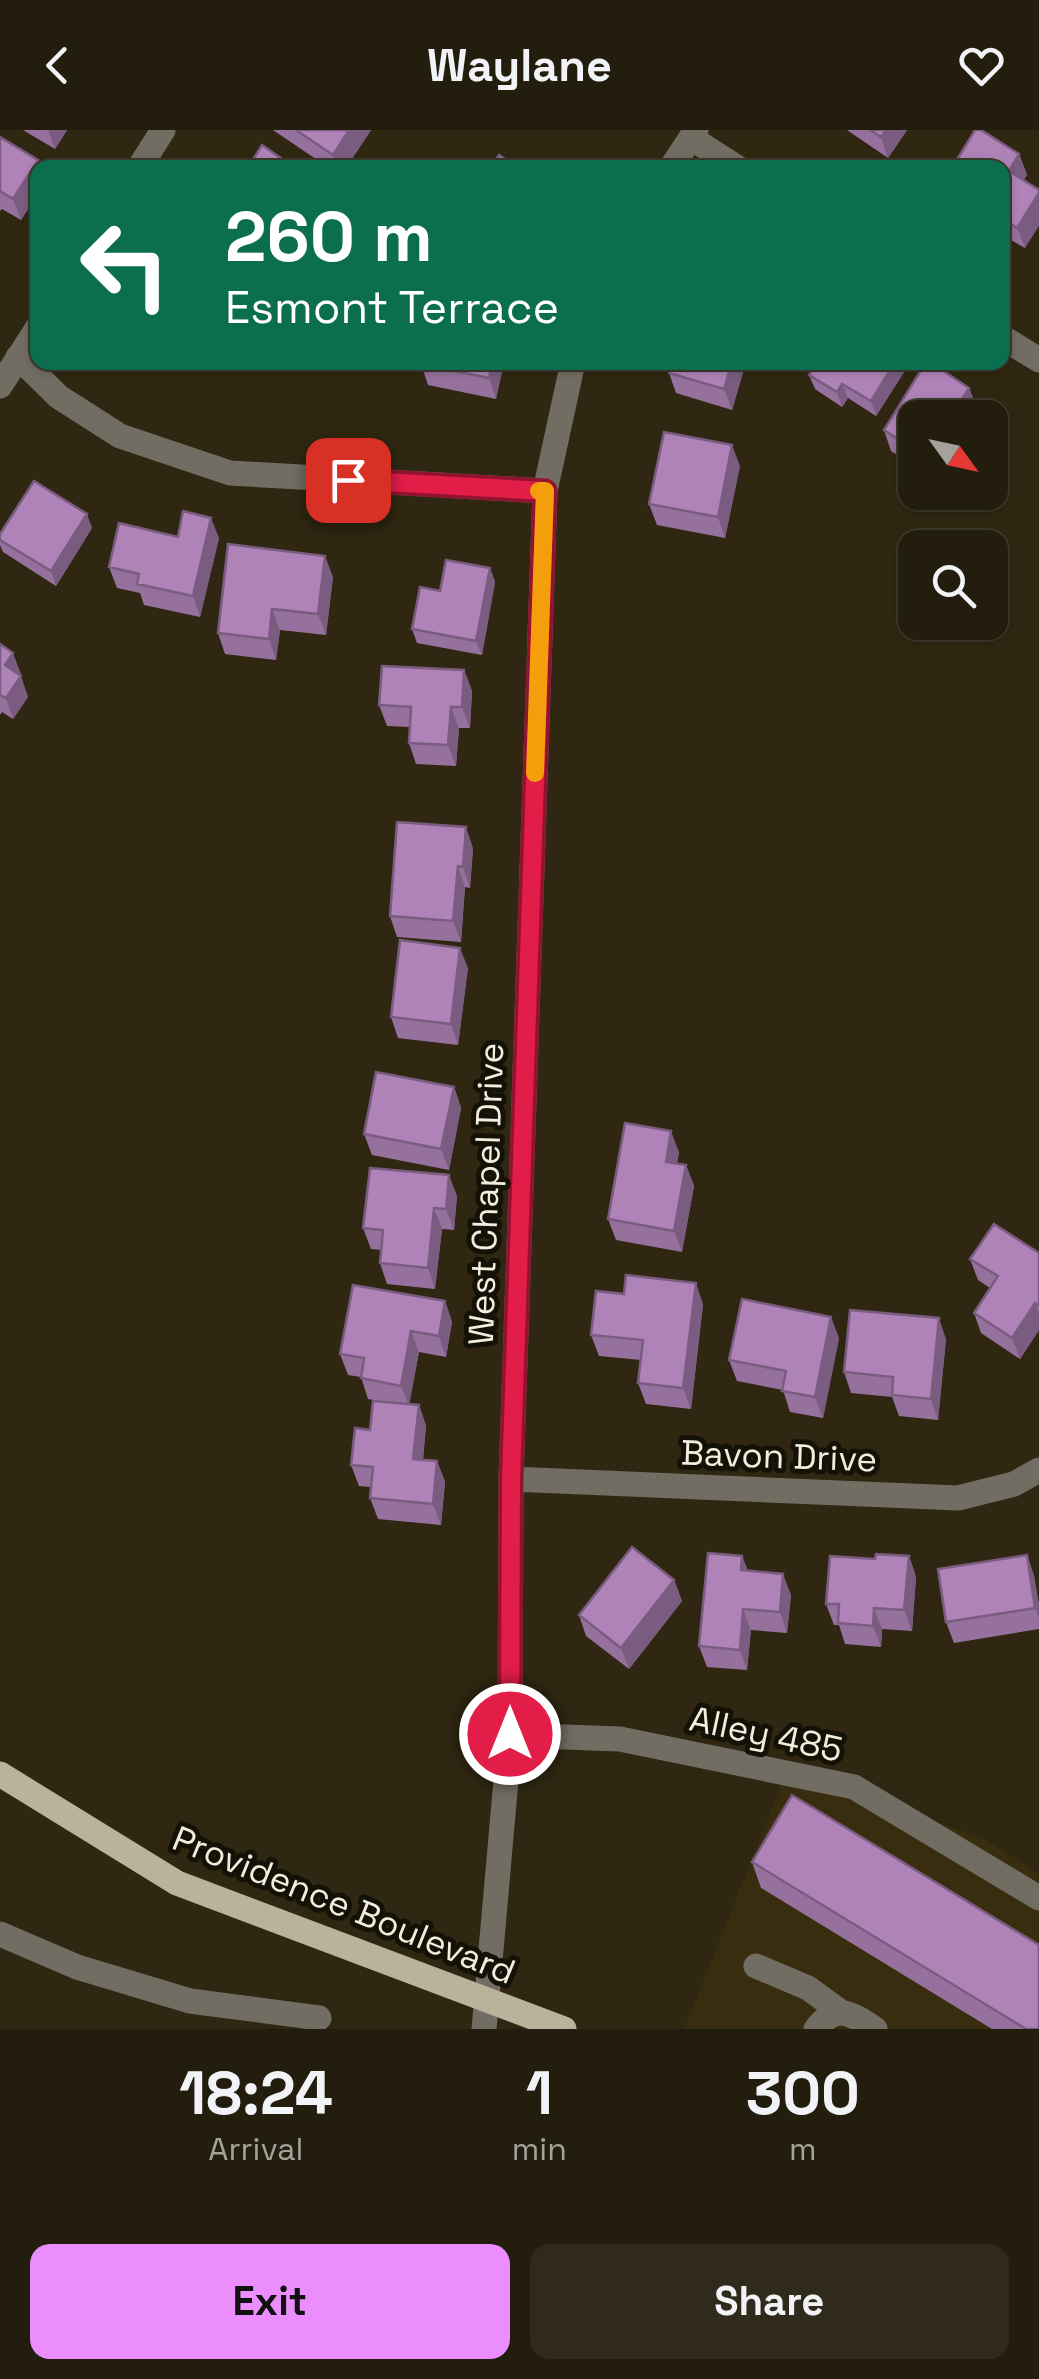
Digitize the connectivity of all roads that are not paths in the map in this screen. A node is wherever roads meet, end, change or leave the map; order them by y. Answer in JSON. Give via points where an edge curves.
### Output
{"nodes":[{"id":1,"x":163,"y":130,"type":"edge"},
{"id":2,"x":694,"y":134,"type":"edge"},
{"id":3,"x":144,"y":160,"type":"edge"},
{"id":4,"x":676,"y":160,"type":"edge"},
{"id":5,"x":728,"y":160,"type":"edge"},
{"id":6,"x":30,"y":339,"type":"edge"},
{"id":7,"x":1010,"y":342,"type":"edge"},
{"id":8,"x":18,"y":357,"type":"junction"},
{"id":9,"x":1039,"y":360,"type":"edge"},
{"id":10,"x":30,"y":368,"type":"edge"},
{"id":11,"x":32,"y":370,"type":"edge"},
{"id":12,"x":570,"y":370,"type":"edge"},
{"id":13,"x":0,"y":386,"type":"edge"},
{"id":14,"x":545,"y":491,"type":"junction"},
{"id":15,"x":1039,"y":1470,"type":"edge"},
{"id":16,"x":511,"y":1479,"type":"junction"},
{"id":17,"x":510,"y":1734,"type":"junction"},
{"id":18,"x":0,"y":1774,"type":"edge"},
{"id":19,"x":1039,"y":1898,"type":"edge"},
{"id":20,"x":0,"y":1934,"type":"edge"},
{"id":21,"x":756,"y":1966,"type":"dead end"},
{"id":22,"x":484,"y":2001,"type":"junction"},
{"id":23,"x":841,"y":2012,"type":"junction"},
{"id":24,"x":319,"y":2018,"type":"dead end"},
{"id":25,"x":484,"y":2029,"type":"edge"},
{"id":26,"x":564,"y":2029,"type":"edge"},
{"id":27,"x":816,"y":2029,"type":"edge"},
{"id":28,"x":875,"y":2029,"type":"edge"}],
"edges":[{"from":1,"to":3,"type":"street"},
{"from":2,"to":4,"type":"street"},
{"from":2,"to":5,"type":"street"},
{"from":6,"to":8,"type":"street"},
{"from":7,"to":9,"type":"street"},
{"from":8,"to":10,"type":"street"},
{"from":8,"to":13,"type":"street"},
{"from":11,"to":14,"type":"street","via":[[120,436],[230,474]]},
{"from":12,"to":14,"type":"street","name":"West Chapel Drive"},
{"from":14,"to":16,"type":"street","name":"West Chapel Drive"},
{"from":15,"to":16,"type":"street","name":"Bavon Drive","via":[[1014,1484],[958,1498]]},
{"from":16,"to":17,"type":"street","name":"West Chapel Drive"},
{"from":17,"to":19,"type":"street","name":"Alley 485","via":[[620,1739],[854,1788]]},
{"from":17,"to":22,"type":"street","name":"West Chapel Drive"},
{"from":18,"to":22,"type":"main road","name":"Providence Boulevard","via":[[177,1883]]},
{"from":20,"to":24,"type":"street","via":[[190,2001]]},
{"from":21,"to":23,"type":"street","via":[[808,1988]]},
{"from":22,"to":25,"type":"street","name":"West Chapel Drive"},
{"from":22,"to":26,"type":"main road","name":"Providence Boulevard"},
{"from":23,"to":27,"type":"street","via":[[826,2016]]},
{"from":23,"to":28,"type":"street"}]}
